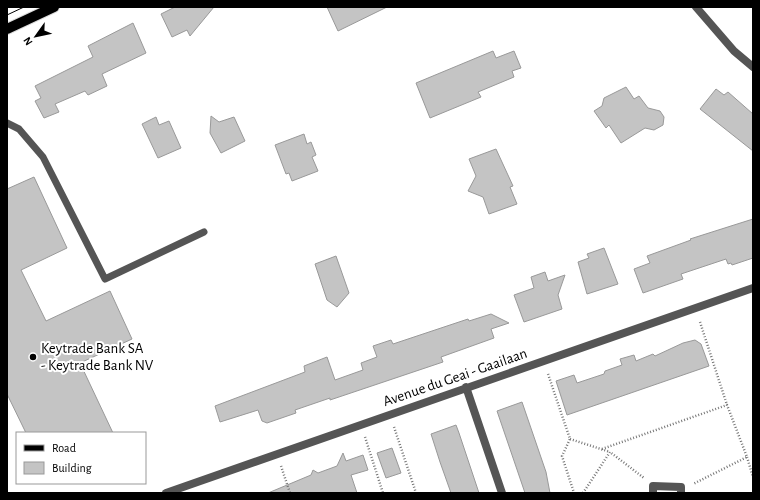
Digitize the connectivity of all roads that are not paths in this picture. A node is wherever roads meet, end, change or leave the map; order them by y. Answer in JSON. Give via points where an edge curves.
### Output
{"nodes":[{"id":1,"x":54,"y":7,"type":"edge"},
{"id":2,"x":696,"y":7,"type":"edge"},
{"id":3,"x":7,"y":29,"type":"edge"},
{"id":4,"x":753,"y":67,"type":"edge"},
{"id":5,"x":7,"y":123,"type":"edge"},
{"id":6,"x":204,"y":232,"type":"dead end"},
{"id":7,"x":753,"y":288,"type":"edge"},
{"id":8,"x":466,"y":387,"type":"junction"},
{"id":9,"x":166,"y":493,"type":"edge"},
{"id":10,"x":502,"y":493,"type":"edge"},
{"id":11,"x":653,"y":493,"type":"edge"},
{"id":12,"x":681,"y":493,"type":"edge"}],
"edges":[{"from":1,"to":3,"type":"main road"},
{"from":2,"to":4,"type":"street","via":[[734,51]]},
{"from":5,"to":6,"type":"lane","via":[[19,129],[44,157],[105,279]]},
{"from":7,"to":8,"type":"street","name":"Avenue du Geai - Gaailaan"},
{"from":8,"to":9,"type":"street","name":"Avenue du Geai - Gaailaan"},
{"from":8,"to":10,"type":"street"},
{"from":11,"to":12,"type":"street","via":[[653,486],[681,487]]}]}
